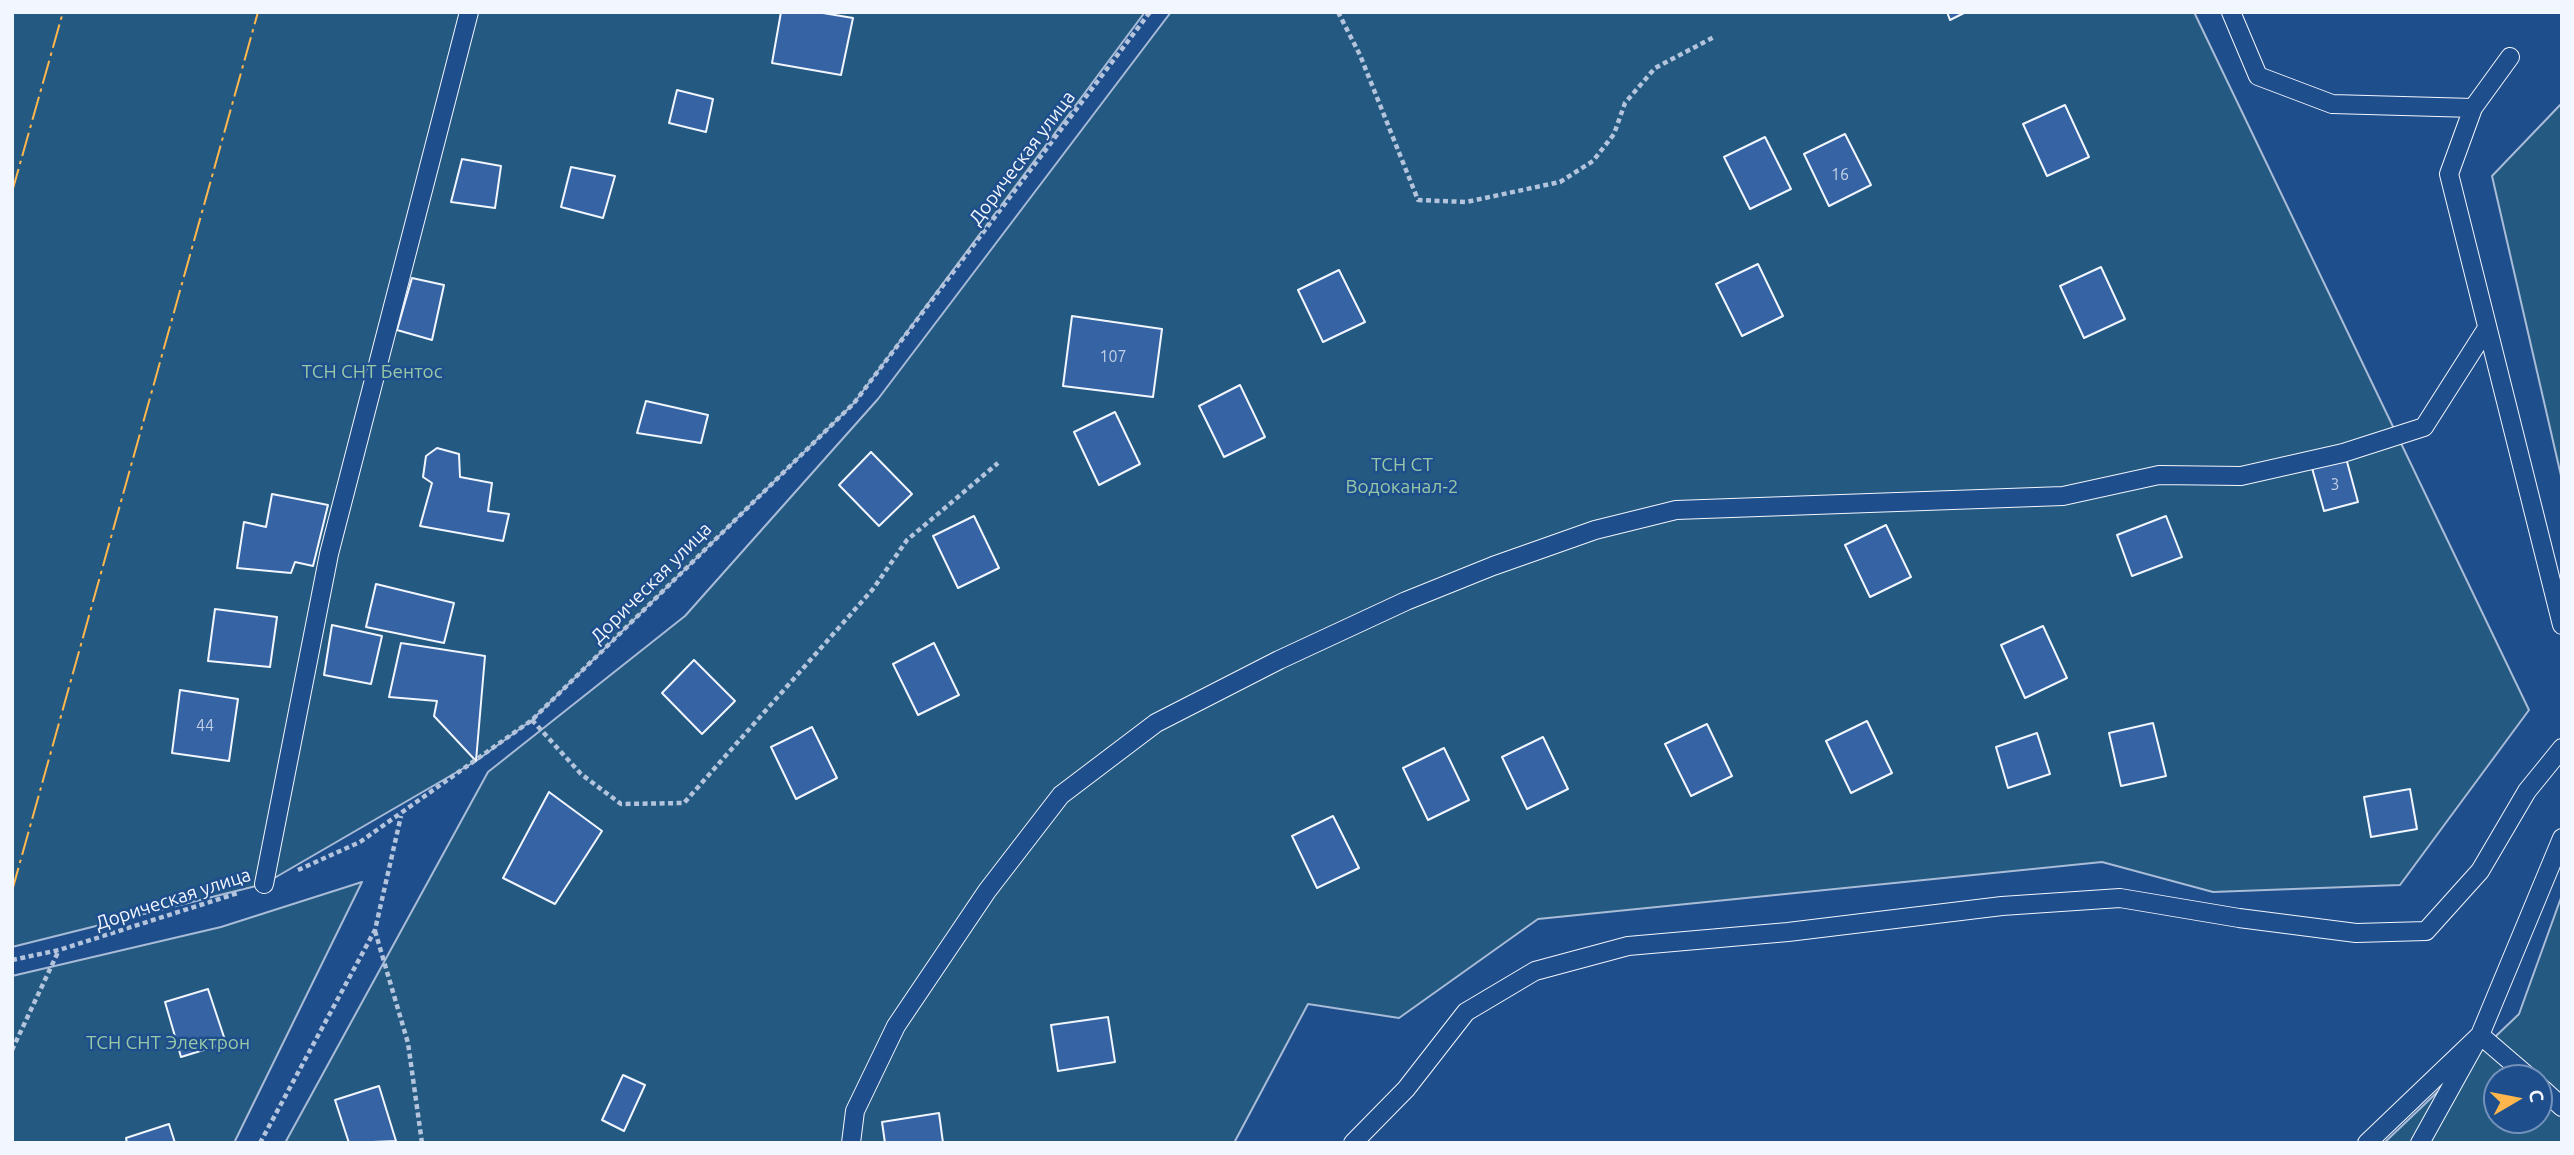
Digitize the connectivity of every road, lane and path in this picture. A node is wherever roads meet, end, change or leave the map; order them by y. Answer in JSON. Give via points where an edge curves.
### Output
{"nodes":[{"id":1,"x":469,"y":12,"type":"edge"},
{"id":2,"x":1150,"y":12,"type":"edge"},
{"id":3,"x":1338,"y":12,"type":"edge"},
{"id":4,"x":2231,"y":12,"type":"edge"},
{"id":5,"x":1714,"y":37,"type":"dead end"},
{"id":6,"x":2510,"y":57,"type":"dead end"},
{"id":7,"x":2473,"y":108,"type":"junction"},
{"id":8,"x":2487,"y":328,"type":"junction"},
{"id":9,"x":998,"y":464,"type":"dead end"},
{"id":10,"x":2562,"y":625,"type":"edge"},
{"id":11,"x":532,"y":720,"type":"junction"},
{"id":12,"x":2562,"y":748,"type":"edge"},
{"id":13,"x":401,"y":816,"type":"junction"},
{"id":14,"x":2562,"y":838,"type":"edge"},
{"id":15,"x":264,"y":884,"type":"junction"},
{"id":16,"x":374,"y":930,"type":"junction"},
{"id":17,"x":59,"y":950,"type":"junction"},
{"id":18,"x":12,"y":960,"type":"edge"},
{"id":19,"x":2480,"y":1035,"type":"junction"},
{"id":20,"x":12,"y":1050,"type":"edge"},
{"id":21,"x":2514,"y":1064,"type":"edge"},
{"id":22,"x":260,"y":1143,"type":"edge"},
{"id":23,"x":422,"y":1143,"type":"edge"},
{"id":24,"x":851,"y":1143,"type":"edge"},
{"id":25,"x":1353,"y":1143,"type":"edge"},
{"id":26,"x":2367,"y":1143,"type":"edge"},
{"id":27,"x":2420,"y":1143,"type":"edge"}],
"edges":[{"from":1,"to":15,"type":"lane","via":[[329,554]]},
{"from":2,"to":11,"type":"path","name":"Дорическая улица","via":[[853,403]]},
{"from":3,"to":5,"type":"path","via":[[1418,200],[1466,202],[1560,182],[1593,161],[1614,134],[1625,103],[1655,68]]},
{"from":4,"to":7,"type":"lane","via":[[2258,76],[2332,104]]},
{"from":6,"to":7,"type":"lane"},
{"from":7,"to":8,"type":"lane","via":[[2449,174]]},
{"from":8,"to":10,"type":"lane"},
{"from":8,"to":24,"type":"lane","via":[[2424,427],[2343,453],[2241,477],[2159,475],[2063,496],[1676,510],[1595,530],[1493,566],[1279,660],[1156,723],[1061,795],[987,891],[895,1026],[855,1111]]},
{"from":9,"to":11,"type":"path","via":[[907,540],[873,589],[684,803],[621,804],[581,774]]},
{"from":11,"to":13,"type":"path","name":"Дорическая улица"},
{"from":12,"to":25,"type":"lane","via":[[2527,791],[2480,871],[2426,931],[2356,933],[2120,898],[1628,946],[1535,971],[1466,1012],[1406,1088]]},
{"from":13,"to":15,"type":"path","name":"Дорическая улица","via":[[360,842]]},
{"from":13,"to":16,"type":"path"},
{"from":14,"to":19,"type":"lane"},
{"from":15,"to":17,"type":"path","name":"Дорическая улица"},
{"from":16,"to":22,"type":"path"},
{"from":16,"to":23,"type":"path","via":[[408,1043]]},
{"from":17,"to":18,"type":"path","name":"Дорическая улица"},
{"from":17,"to":20,"type":"path"},
{"from":19,"to":21,"type":"lane"},
{"from":19,"to":26,"type":"lane"},
{"from":19,"to":27,"type":"lane"}]}
